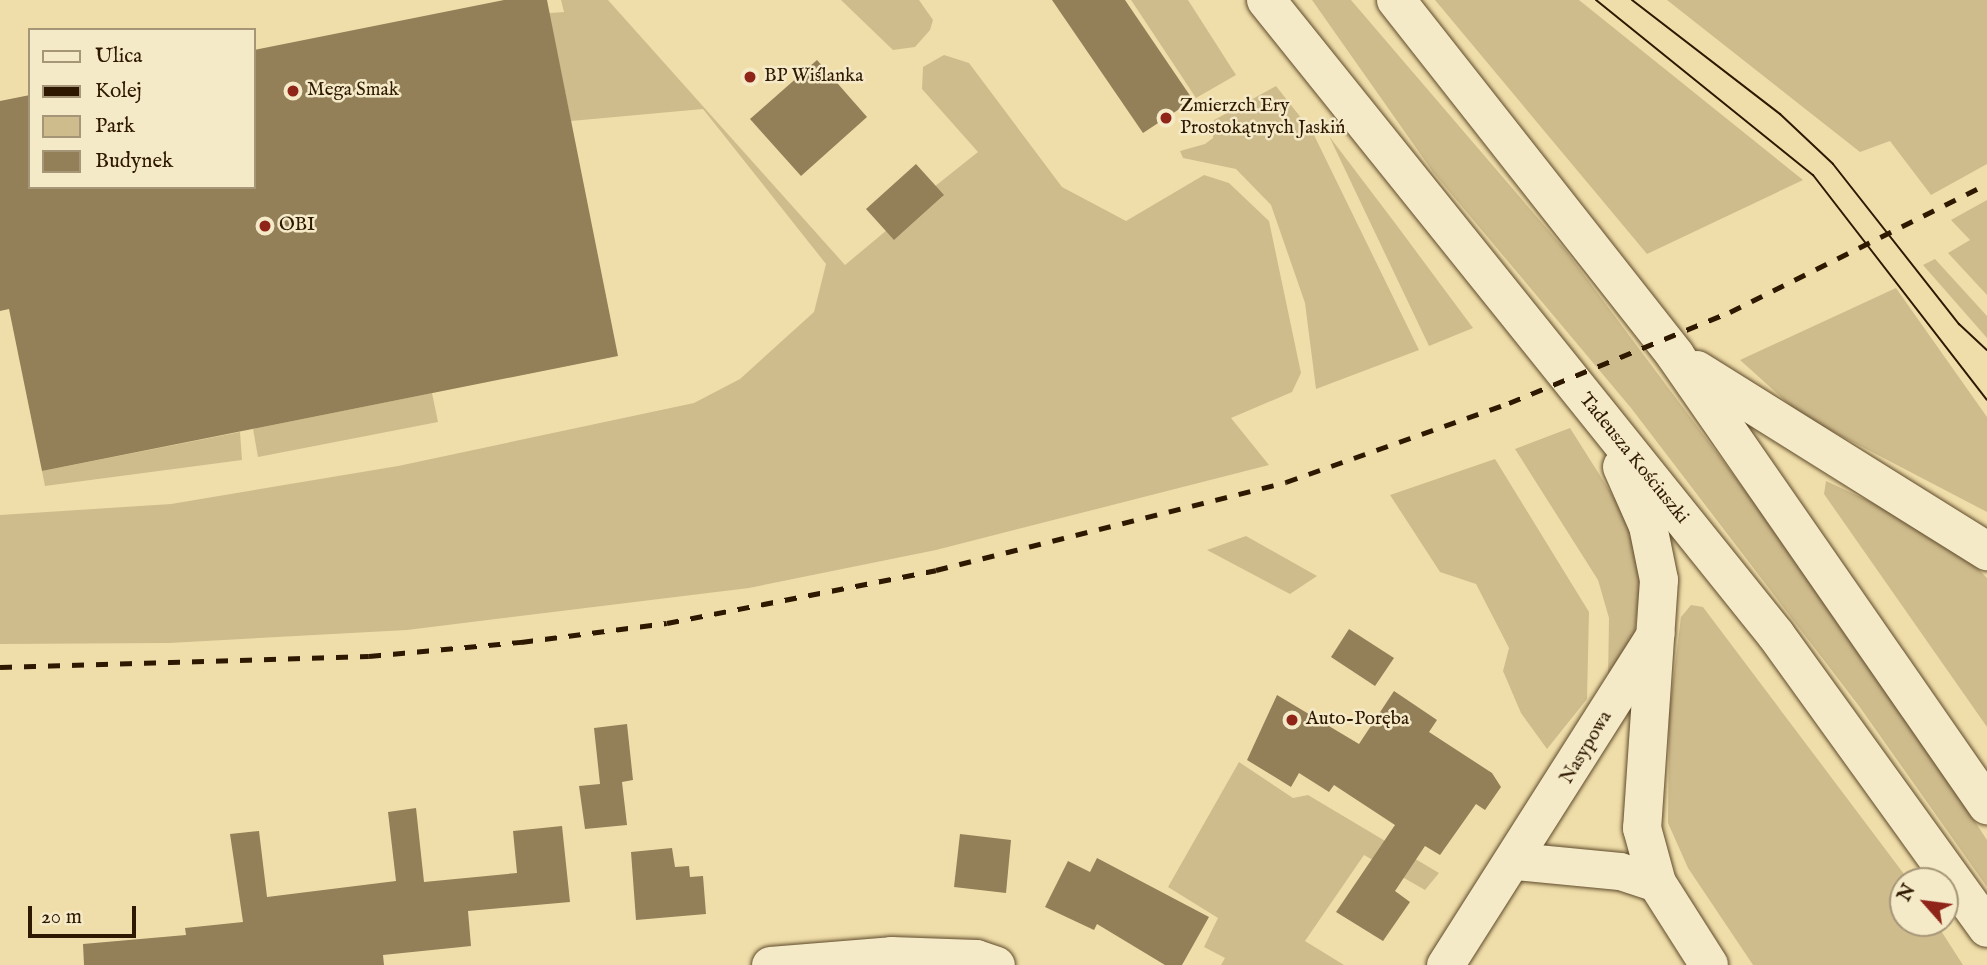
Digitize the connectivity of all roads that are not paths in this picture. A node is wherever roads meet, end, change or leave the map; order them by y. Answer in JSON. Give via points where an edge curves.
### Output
{"nodes":[{"id":1,"x":1266,"y":0,"type":"edge"},
{"id":2,"x":1396,"y":0,"type":"edge"},
{"id":3,"x":1675,"y":355,"type":"junction"},
{"id":4,"x":1602,"y":420,"type":"junction"},
{"id":5,"x":1987,"y":551,"type":"edge"},
{"id":6,"x":1656,"y":633,"type":"junction"},
{"id":7,"x":1987,"y":805,"type":"edge"},
{"id":8,"x":1516,"y":861,"type":"junction"},
{"id":9,"x":1657,"y":883,"type":"junction"},
{"id":10,"x":1987,"y":928,"type":"edge"},
{"id":11,"x":770,"y":965,"type":"edge"},
{"id":12,"x":996,"y":965,"type":"edge"},
{"id":13,"x":1445,"y":965,"type":"edge"},
{"id":14,"x":1709,"y":965,"type":"edge"}],
"edges":[{"from":1,"to":4,"type":"main road","name":"Tadeusza Kościuszki"},
{"from":2,"to":3,"type":"main road"},
{"from":3,"to":5,"type":"main road"},
{"from":3,"to":7,"type":"main road"},
{"from":4,"to":6,"type":"main road","via":[[1648,526],[1658,580]]},
{"from":4,"to":10,"type":"main road","name":"Tadeusza Kościuszki","via":[[1867,753]]},
{"from":6,"to":8,"type":"street","name":"Nasypowa"},
{"from":6,"to":9,"type":"main road","via":[[1641,770],[1642,828]]},
{"from":8,"to":9,"type":"street","via":[[1620,871]]},
{"from":8,"to":13,"type":"street","name":"Nasypowa"},
{"from":9,"to":14,"type":"main road"},
{"from":11,"to":12,"type":"street","via":[[891,956]]}]}
